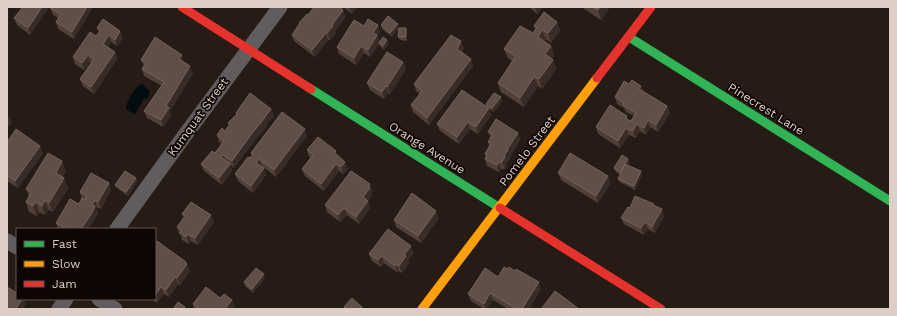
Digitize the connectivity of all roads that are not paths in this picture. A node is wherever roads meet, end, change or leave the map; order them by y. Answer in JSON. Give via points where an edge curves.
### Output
{"nodes":[{"id":1,"x":182,"y":7,"type":"edge"},
{"id":2,"x":280,"y":7,"type":"edge"},
{"id":3,"x":651,"y":7,"type":"edge"},
{"id":4,"x":628,"y":37,"type":"junction"},
{"id":5,"x":249,"y":48,"type":"junction"},
{"id":6,"x":890,"y":201,"type":"edge"},
{"id":7,"x":499,"y":208,"type":"junction"},
{"id":8,"x":118,"y":228,"type":"edge"},
{"id":9,"x":7,"y":241,"type":"edge"},
{"id":10,"x":16,"y":246,"type":"edge"},
{"id":11,"x":65,"y":300,"type":"edge"},
{"id":12,"x":101,"y":300,"type":"edge"},
{"id":13,"x":59,"y":309,"type":"edge"},
{"id":14,"x":115,"y":309,"type":"edge"},
{"id":15,"x":422,"y":309,"type":"edge"},
{"id":16,"x":661,"y":309,"type":"edge"}],
"edges":[{"from":1,"to":5,"type":"street","name":"Orange Avenue"},
{"from":2,"to":5,"type":"street","name":"Kumquat Street"},
{"from":3,"to":4,"type":"street","name":"Pomelo Street"},
{"from":4,"to":6,"type":"street","name":"Pinecrest Lane"},
{"from":4,"to":7,"type":"street","name":"Pomelo Street"},
{"from":5,"to":7,"type":"street","name":"Orange Avenue"},
{"from":5,"to":8,"type":"street","name":"Kumquat Street"},
{"from":7,"to":15,"type":"street","name":"Pomelo Street"},
{"from":7,"to":16,"type":"street","name":"Orange Avenue"},
{"from":9,"to":10,"type":"street"},
{"from":11,"to":13,"type":"street"},
{"from":12,"to":14,"type":"street"}]}
